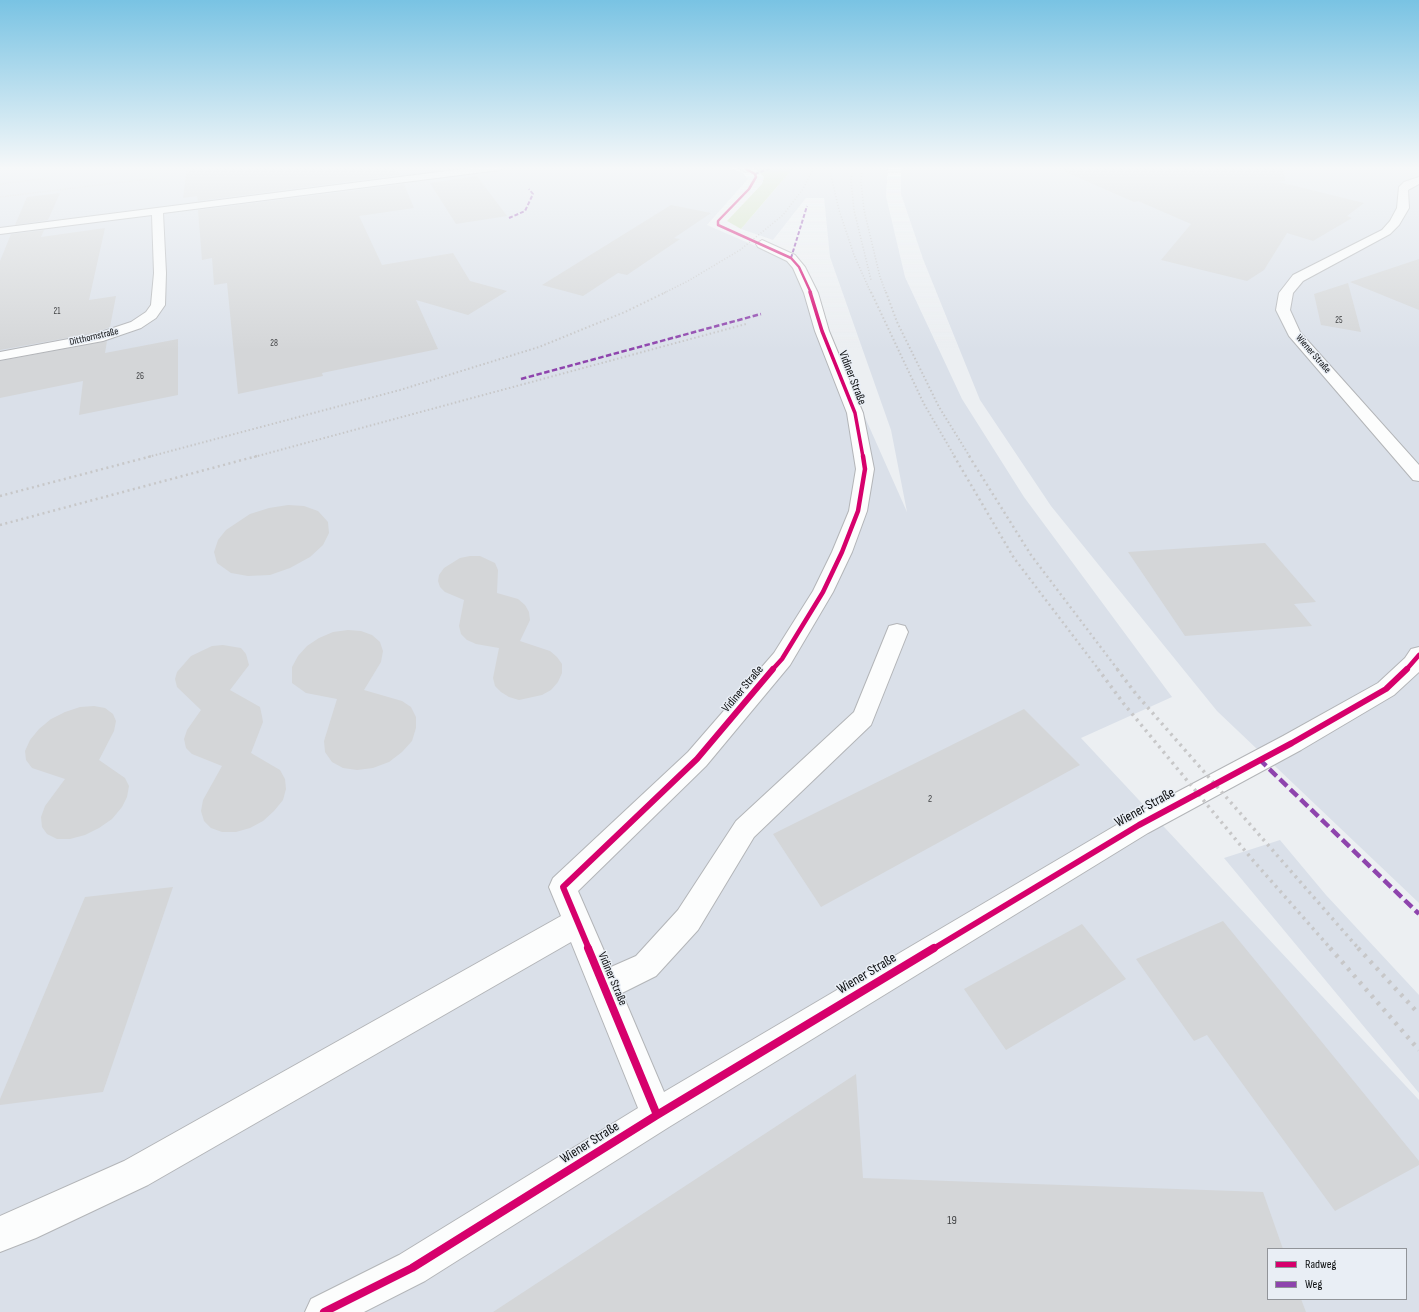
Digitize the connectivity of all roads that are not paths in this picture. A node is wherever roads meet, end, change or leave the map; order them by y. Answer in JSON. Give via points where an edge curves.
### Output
{"nodes":[{"id":1,"x":22,"y":228,"type":"edge"},
{"id":2,"x":158,"y":228,"type":"edge"},
{"id":3,"x":1390,"y":228,"type":"edge"},
{"id":4,"x":0,"y":231,"type":"edge"},
{"id":5,"x":762,"y":244,"type":"dead end"},
{"id":6,"x":0,"y":356,"type":"edge"},
{"id":7,"x":1419,"y":476,"type":"edge"},
{"id":8,"x":897,"y":632,"type":"dead end"},
{"id":9,"x":1419,"y":655,"type":"edge"},
{"id":10,"x":577,"y":923,"type":"junction"},
{"id":11,"x":604,"y":986,"type":"junction"},
{"id":12,"x":657,"y":1115,"type":"junction"},
{"id":13,"x":0,"y":1234,"type":"edge"},
{"id":14,"x":324,"y":1312,"type":"edge"}],
"edges":[{"from":1,"to":4,"type":"street"},
{"from":2,"to":6,"type":"street","name":"Ditthornstraße","via":[[160,273],[158,305],[151,315],[136,325],[98,338]]},
{"from":3,"to":7,"type":"street","name":"Wiener Straße","via":[[1298,278],[1286,293],[1282,310],[1294,333]]},
{"from":5,"to":10,"type":"street","name":"Vidiner Straße","via":[[791,258],[799,267],[855,413],[865,469],[858,511],[823,592],[782,659],[697,759],[563,887]]},
{"from":8,"to":11,"type":"street","via":[[863,718],[745,829],[688,920],[646,966]]},
{"from":9,"to":12,"type":"street","name":"Wiener Straße","via":[[1386,689],[1139,825]]},
{"from":10,"to":11,"type":"street","name":"Vidiner Straße"},
{"from":10,"to":13,"type":"street","via":[[136,1173]]},
{"from":11,"to":12,"type":"street","name":"Vidiner Straße"},
{"from":12,"to":14,"type":"street","name":"Wiener Straße","via":[[412,1268]]}]}
